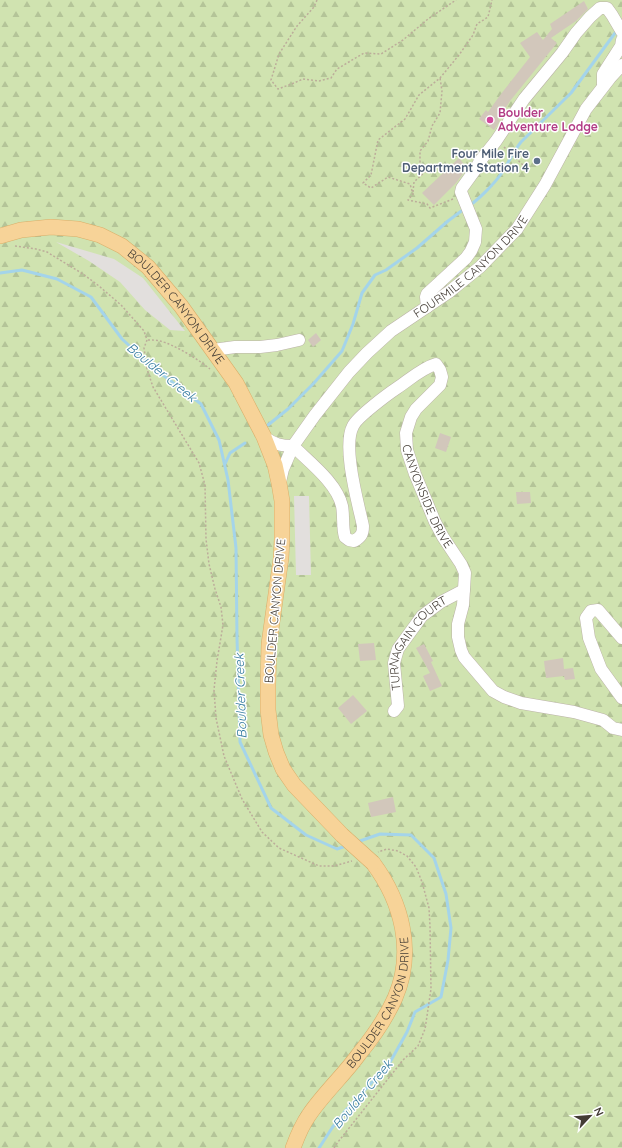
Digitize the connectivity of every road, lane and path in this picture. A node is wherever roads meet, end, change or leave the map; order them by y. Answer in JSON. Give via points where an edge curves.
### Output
{"nodes":[{"id":1,"x":317,"y":0,"type":"edge"},
{"id":2,"x":456,"y":0,"type":"edge"},
{"id":3,"x":492,"y":0,"type":"edge"},
{"id":4,"x":620,"y":28,"type":"edge"},
{"id":5,"x":622,"y":40,"type":"edge"},
{"id":6,"x":622,"y":65,"type":"edge"},
{"id":7,"x":440,"y":78,"type":"junction"},
{"id":8,"x":602,"y":88,"type":"junction"},
{"id":9,"x":505,"y":147,"type":"dead end"},
{"id":10,"x":523,"y":165,"type":"dead end"},
{"id":11,"x":413,"y":194,"type":"junction"},
{"id":12,"x":463,"y":198,"type":"junction"},
{"id":13,"x":0,"y":236,"type":"edge"},
{"id":14,"x":15,"y":246,"type":"dead end"},
{"id":15,"x":427,"y":307,"type":"junction"},
{"id":16,"x":147,"y":340,"type":"junction"},
{"id":17,"x":299,"y":340,"type":"dead end"},
{"id":18,"x":213,"y":350,"type":"junction"},
{"id":19,"x":203,"y":363,"type":"dead end"},
{"id":20,"x":147,"y":369,"type":"dead end"},
{"id":21,"x":264,"y":438,"type":"junction"},
{"id":22,"x":292,"y":446,"type":"junction"},
{"id":23,"x":279,"y":483,"type":"junction"},
{"id":24,"x":464,"y":590,"type":"junction"},
{"id":25,"x":622,"y":638,"type":"edge"},
{"id":26,"x":622,"y":698,"type":"edge"},
{"id":27,"x":394,"y":711,"type":"dead end"},
{"id":28,"x":622,"y":730,"type":"edge"},
{"id":29,"x":430,"y":926,"type":"dead end"},
{"id":30,"x":293,"y":1148,"type":"edge"},
{"id":31,"x":334,"y":1148,"type":"edge"}],
"edges":[{"from":1,"to":2,"type":"path","via":[[314,8],[297,26],[279,54],[271,80],[278,90],[302,78],[319,81],[330,78],[337,69],[364,53],[381,54]]},
{"from":3,"to":7,"type":"path","via":[[488,17],[477,24],[474,36]]},
{"from":4,"to":12,"type":"street","via":[[607,8],[600,8],[580,27],[480,161],[462,188]]},
{"from":5,"to":8,"type":"street","via":[[621,46],[603,74]]},
{"from":6,"to":8,"type":"street","name":"FOURMILE CANYON DRIVE"},
{"from":7,"to":11,"type":"path","via":[[440,113],[432,126],[428,141],[420,151],[420,164],[428,168],[414,182]]},
{"from":7,"to":11,"type":"path","via":[[419,95],[405,119],[378,140],[371,175],[363,183],[371,188],[388,177],[410,184]]},
{"from":8,"to":15,"type":"street","name":"FOURMILE CANYON DRIVE","via":[[586,109],[545,185],[516,229],[480,267]]},
{"from":9,"to":10,"type":"path"},
{"from":11,"to":12,"type":"path","via":[[408,200],[427,204],[430,208]]},
{"from":12,"to":15,"type":"street","via":[[476,229],[472,251],[427,294]]},
{"from":13,"to":18,"type":"main road","name":"BOULDER CANYON DRIVE","via":[[33,228],[78,229],[100,235],[122,246],[148,267]]},
{"from":14,"to":16,"type":"path","via":[[47,252],[83,274],[122,305],[144,331]]},
{"from":15,"to":22,"type":"street","name":"FOURMILE CANYON DRIVE","via":[[392,331],[367,353],[337,386]]},
{"from":16,"to":19,"type":"path","via":[[160,341]]},
{"from":16,"to":20,"type":"path","via":[[144,348]]},
{"from":17,"to":18,"type":"street","via":[[260,348],[235,347]]},
{"from":18,"to":21,"type":"main road","name":"BOULDER CANYON DRIVE","via":[[236,383]]},
{"from":21,"to":22,"type":"street","via":[[272,443]]},
{"from":21,"to":23,"type":"main road","name":"BOULDER CANYON DRIVE"},
{"from":22,"to":23,"type":"street","name":"FOURMILE CANYON DRIVE"},
{"from":22,"to":24,"type":"street","name":"CANYONSIDE DRIVE","via":[[333,486],[342,506],[348,540],[360,538],[363,526],[350,464],[349,437],[353,425],[421,370],[436,364],[442,377],[440,385],[411,417],[406,433],[407,450],[435,522],[465,573]]},
{"from":23,"to":30,"type":"main road","name":"BOULDER CANYON DRIVE","bridge":true,"via":[[282,501],[282,539],[270,644],[268,710],[271,735],[283,769],[294,785],[383,876],[392,893],[404,934],[401,978],[387,1013],[360,1054],[309,1115]]},
{"from":24,"to":27,"type":"street","name":"TURNAGAIN COURT","via":[[422,616],[398,649],[394,663],[398,706]]},
{"from":24,"to":28,"type":"street","name":"CANYONSIDE DRIVE","via":[[458,624],[461,650],[493,691],[521,703],[603,720],[613,728]]},
{"from":25,"to":26,"type":"street","via":[[598,610],[591,611],[586,618],[589,638],[601,669]]},
{"from":29,"to":31,"type":"path","via":[[431,989],[425,1029],[418,1046],[403,1060]]}]}
